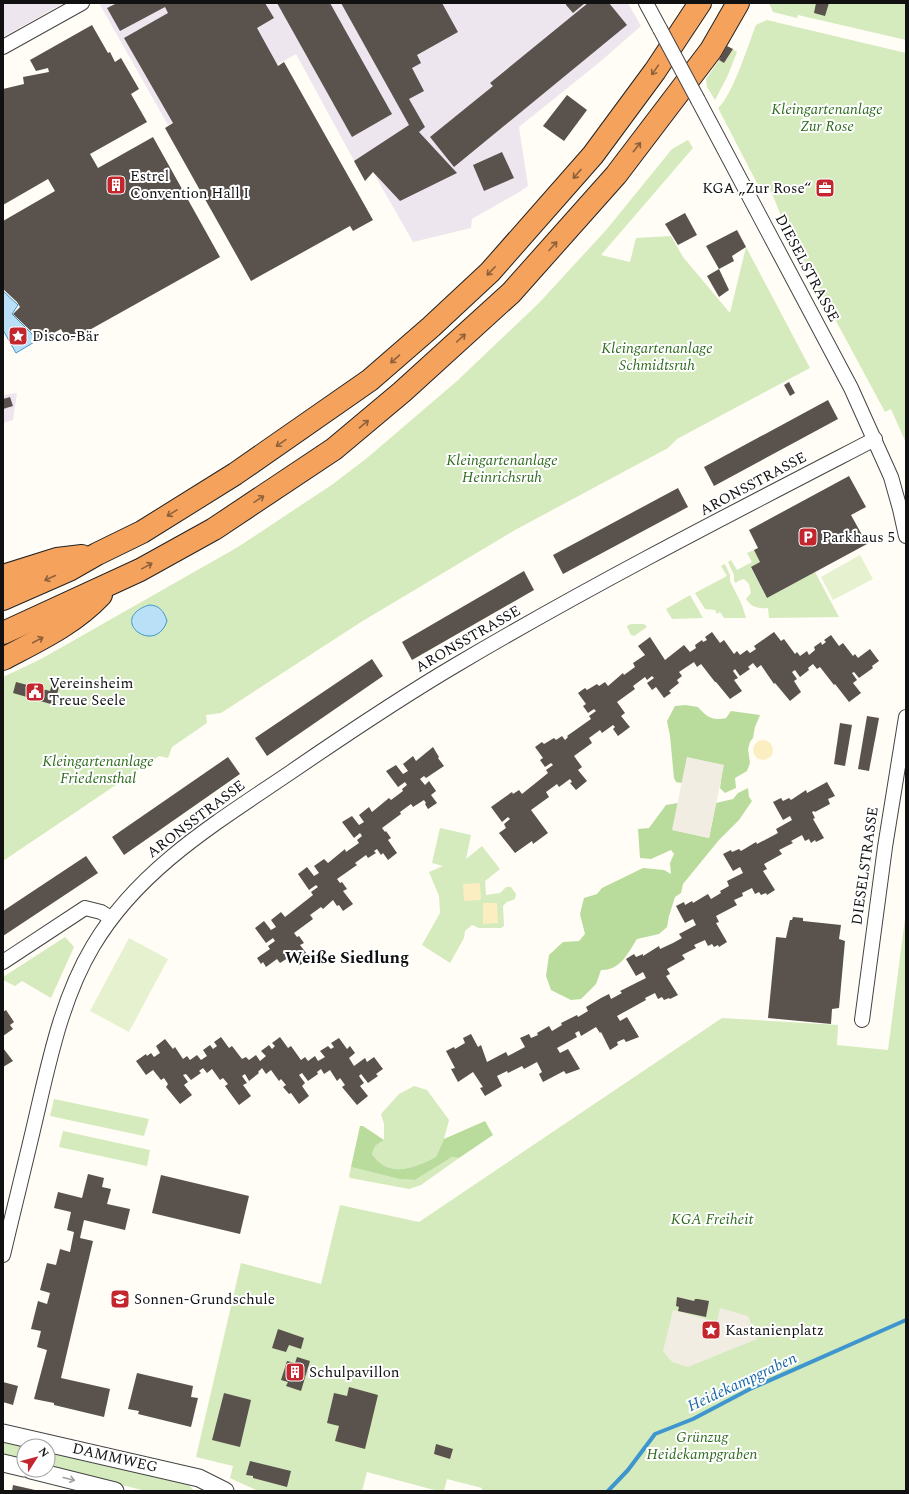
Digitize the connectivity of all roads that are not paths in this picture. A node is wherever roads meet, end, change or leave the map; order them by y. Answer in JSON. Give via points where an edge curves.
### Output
{"nodes":[{"id":1,"x":82,"y":3,"type":"edge"},
{"id":2,"x":646,"y":3,"type":"edge"},
{"id":3,"x":700,"y":3,"type":"edge"},
{"id":4,"x":738,"y":3,"type":"edge"},
{"id":5,"x":3,"y":47,"type":"edge"},
{"id":6,"x":875,"y":439,"type":"junction"},
{"id":7,"x":906,"y":536,"type":"edge"},
{"id":8,"x":97,"y":554,"type":"junction"},
{"id":9,"x":3,"y":576,"type":"edge"},
{"id":10,"x":112,"y":583,"type":"junction"},
{"id":11,"x":3,"y":599,"type":"edge"},
{"id":12,"x":3,"y":633,"type":"edge"},
{"id":13,"x":3,"y":659,"type":"edge"},
{"id":14,"x":906,"y":717,"type":"edge"},
{"id":15,"x":110,"y":918,"type":"junction"},
{"id":16,"x":3,"y":962,"type":"edge"},
{"id":17,"x":862,"y":1020,"type":"dead end"},
{"id":18,"x":3,"y":1255,"type":"edge"},
{"id":19,"x":3,"y":1433,"type":"edge"},
{"id":20,"x":3,"y":1463,"type":"edge"},
{"id":21,"x":16,"y":1466,"type":"edge"},
{"id":22,"x":56,"y":1476,"type":"edge"},
{"id":23,"x":218,"y":1489,"type":"edge"},
{"id":24,"x":115,"y":1491,"type":"edge"}],
"edges":[{"from":1,"to":5,"type":"street"},
{"from":2,"to":6,"type":"street","name":"DIESELSTRASSE","bridge":true,"via":[[840,366]]},
{"from":3,"to":8,"type":"highway","one_way":true,"via":[[655,71],[593,155],[490,272],[431,327],[370,380],[242,470],[142,532]]},
{"from":10,"to":4,"type":"highway","one_way":true,"via":[[214,528],[334,449],[402,392],[511,293],[616,175],[711,50]]},
{"from":6,"to":7,"type":"street","name":"DIESELSTRASSE","via":[[891,477]]},
{"from":6,"to":15,"type":"street","name":"ARONSSTRASSE","via":[[597,585],[413,691],[181,849],[145,879]]},
{"from":8,"to":9,"type":"highway","via":[[57,559]]},
{"from":8,"to":11,"type":"highway","one_way":true},
{"from":10,"to":12,"type":"highway"},
{"from":13,"to":10,"type":"highway","one_way":true,"via":[[50,634],[87,610]]},
{"from":14,"to":17,"type":"street","name":"DIESELSTRASSE","via":[[885,846]]},
{"from":15,"to":16,"type":"street","via":[[101,912],[85,908]]},
{"from":15,"to":18,"type":"street","name":"ARONSSTRASSE","via":[[78,975],[49,1056]]},
{"from":19,"to":23,"type":"street","name":"DAMMWEG","via":[[194,1477]]},
{"from":20,"to":21,"type":"street"},
{"from":22,"to":24,"type":"street","name":"DAMMWEG","one_way":true}]}
